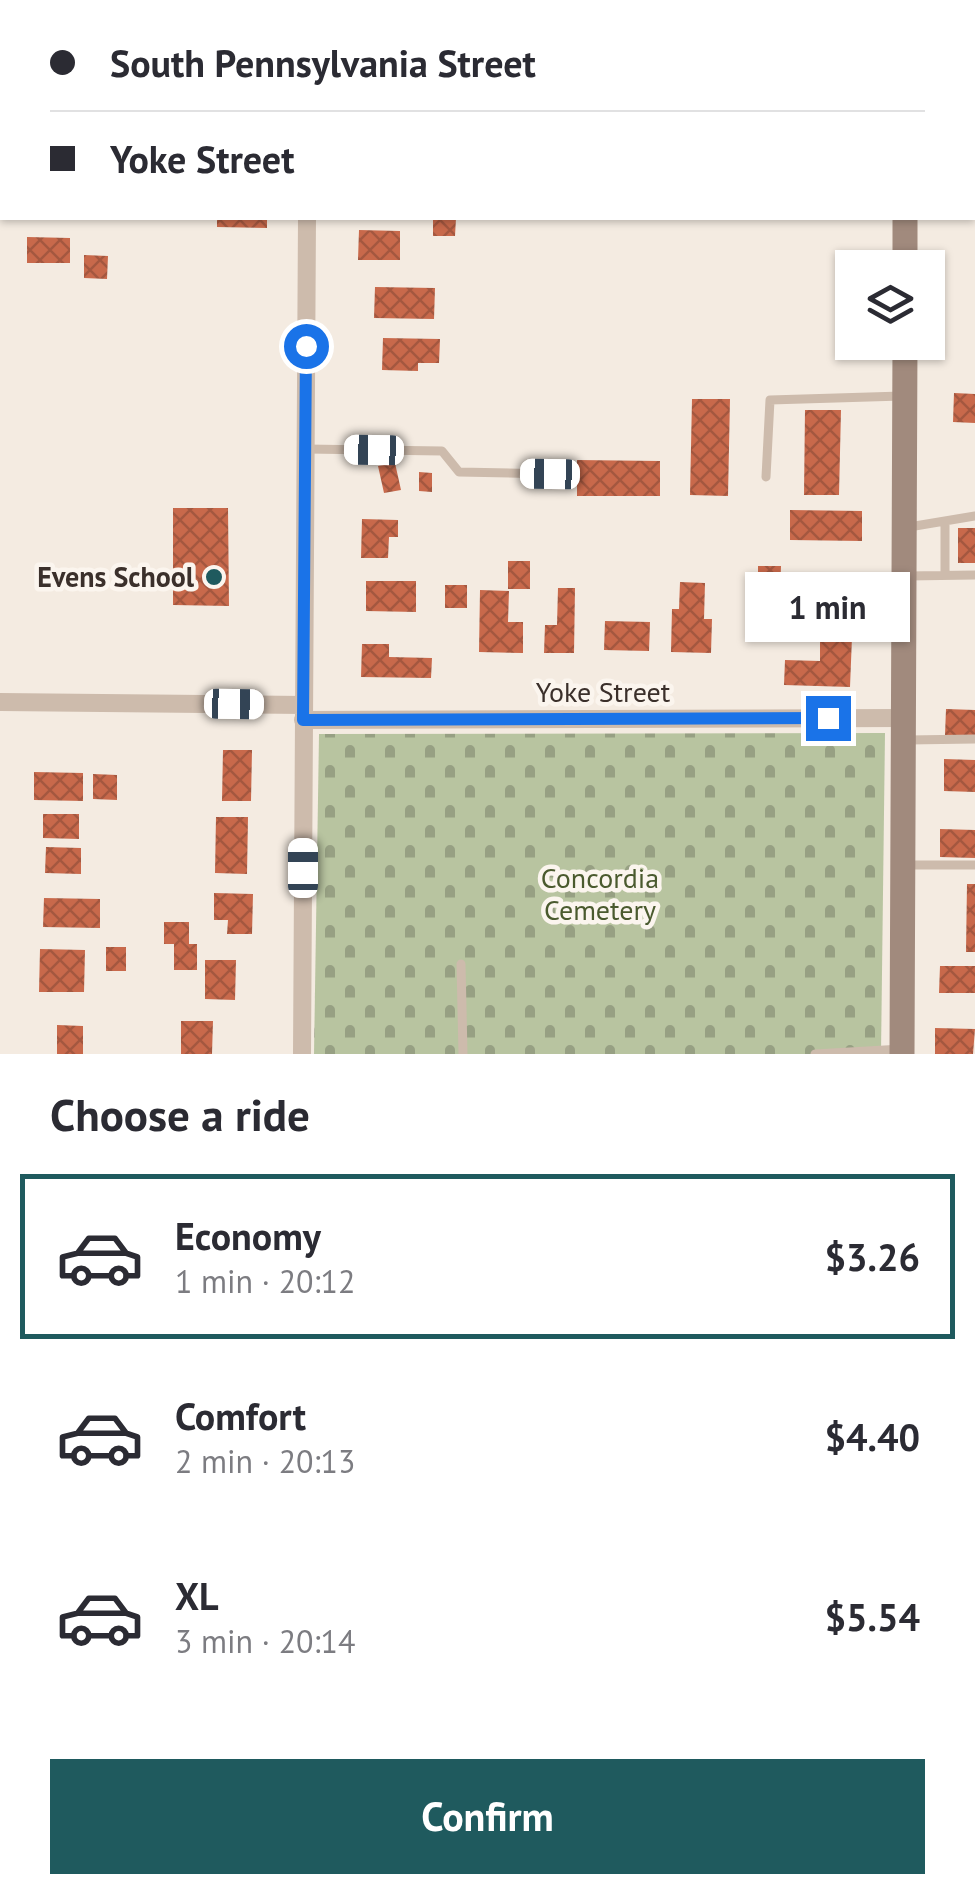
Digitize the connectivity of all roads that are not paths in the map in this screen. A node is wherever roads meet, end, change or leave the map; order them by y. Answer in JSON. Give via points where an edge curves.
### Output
{"nodes":[{"id":1,"x":307,"y":220,"type":"edge"},
{"id":2,"x":905,"y":220,"type":"edge"},
{"id":3,"x":905,"y":250,"type":"edge"},
{"id":4,"x":905,"y":360,"type":"edge"},
{"id":5,"x":904,"y":396,"type":"junction"},
{"id":6,"x":306,"y":449,"type":"junction"},
{"id":7,"x":550,"y":474,"type":"dead end"},
{"id":8,"x":766,"y":477,"type":"dead end"},
{"id":9,"x":975,"y":516,"type":"edge"},
{"id":10,"x":945,"y":523,"type":"junction"},
{"id":11,"x":904,"y":528,"type":"junction"},
{"id":12,"x":945,"y":575,"type":"junction"},
{"id":13,"x":975,"y":575,"type":"edge"},
{"id":14,"x":904,"y":576,"type":"junction"},
{"id":15,"x":0,"y":702,"type":"edge"},
{"id":16,"x":303,"y":712,"type":"junction"},
{"id":17,"x":903,"y":729,"type":"junction"},
{"id":18,"x":975,"y":739,"type":"edge"},
{"id":19,"x":903,"y":864,"type":"junction"},
{"id":20,"x":975,"y":866,"type":"edge"},
{"id":21,"x":461,"y":964,"type":"dead end"},
{"id":22,"x":902,"y":1052,"type":"edge"},
{"id":23,"x":302,"y":1054,"type":"edge"},
{"id":24,"x":462,"y":1054,"type":"edge"},
{"id":25,"x":815,"y":1054,"type":"edge"}],
"edges":[{"from":1,"to":6,"type":"street"},
{"from":2,"to":3,"type":"main road"},
{"from":4,"to":5,"type":"main road"},
{"from":5,"to":8,"type":"lane","via":[[770,400]]},
{"from":5,"to":11,"type":"main road"},
{"from":6,"to":7,"type":"lane","via":[[442,451],[459,472]]},
{"from":6,"to":16,"type":"street"},
{"from":9,"to":10,"type":"lane"},
{"from":10,"to":11,"type":"lane"},
{"from":10,"to":12,"type":"lane"},
{"from":11,"to":14,"type":"main road"},
{"from":12,"to":13,"type":"lane"},
{"from":12,"to":14,"type":"lane"},
{"from":14,"to":17,"type":"main road"},
{"from":15,"to":16,"type":"street","name":"Yoke Street"},
{"from":16,"to":17,"type":"street","name":"Yoke Street"},
{"from":16,"to":23,"type":"street"},
{"from":17,"to":18,"type":"lane"},
{"from":17,"to":19,"type":"main road"},
{"from":19,"to":20,"type":"lane"},
{"from":19,"to":22,"type":"main road"},
{"from":21,"to":24,"type":"lane"},
{"from":22,"to":25,"type":"lane"}]}
